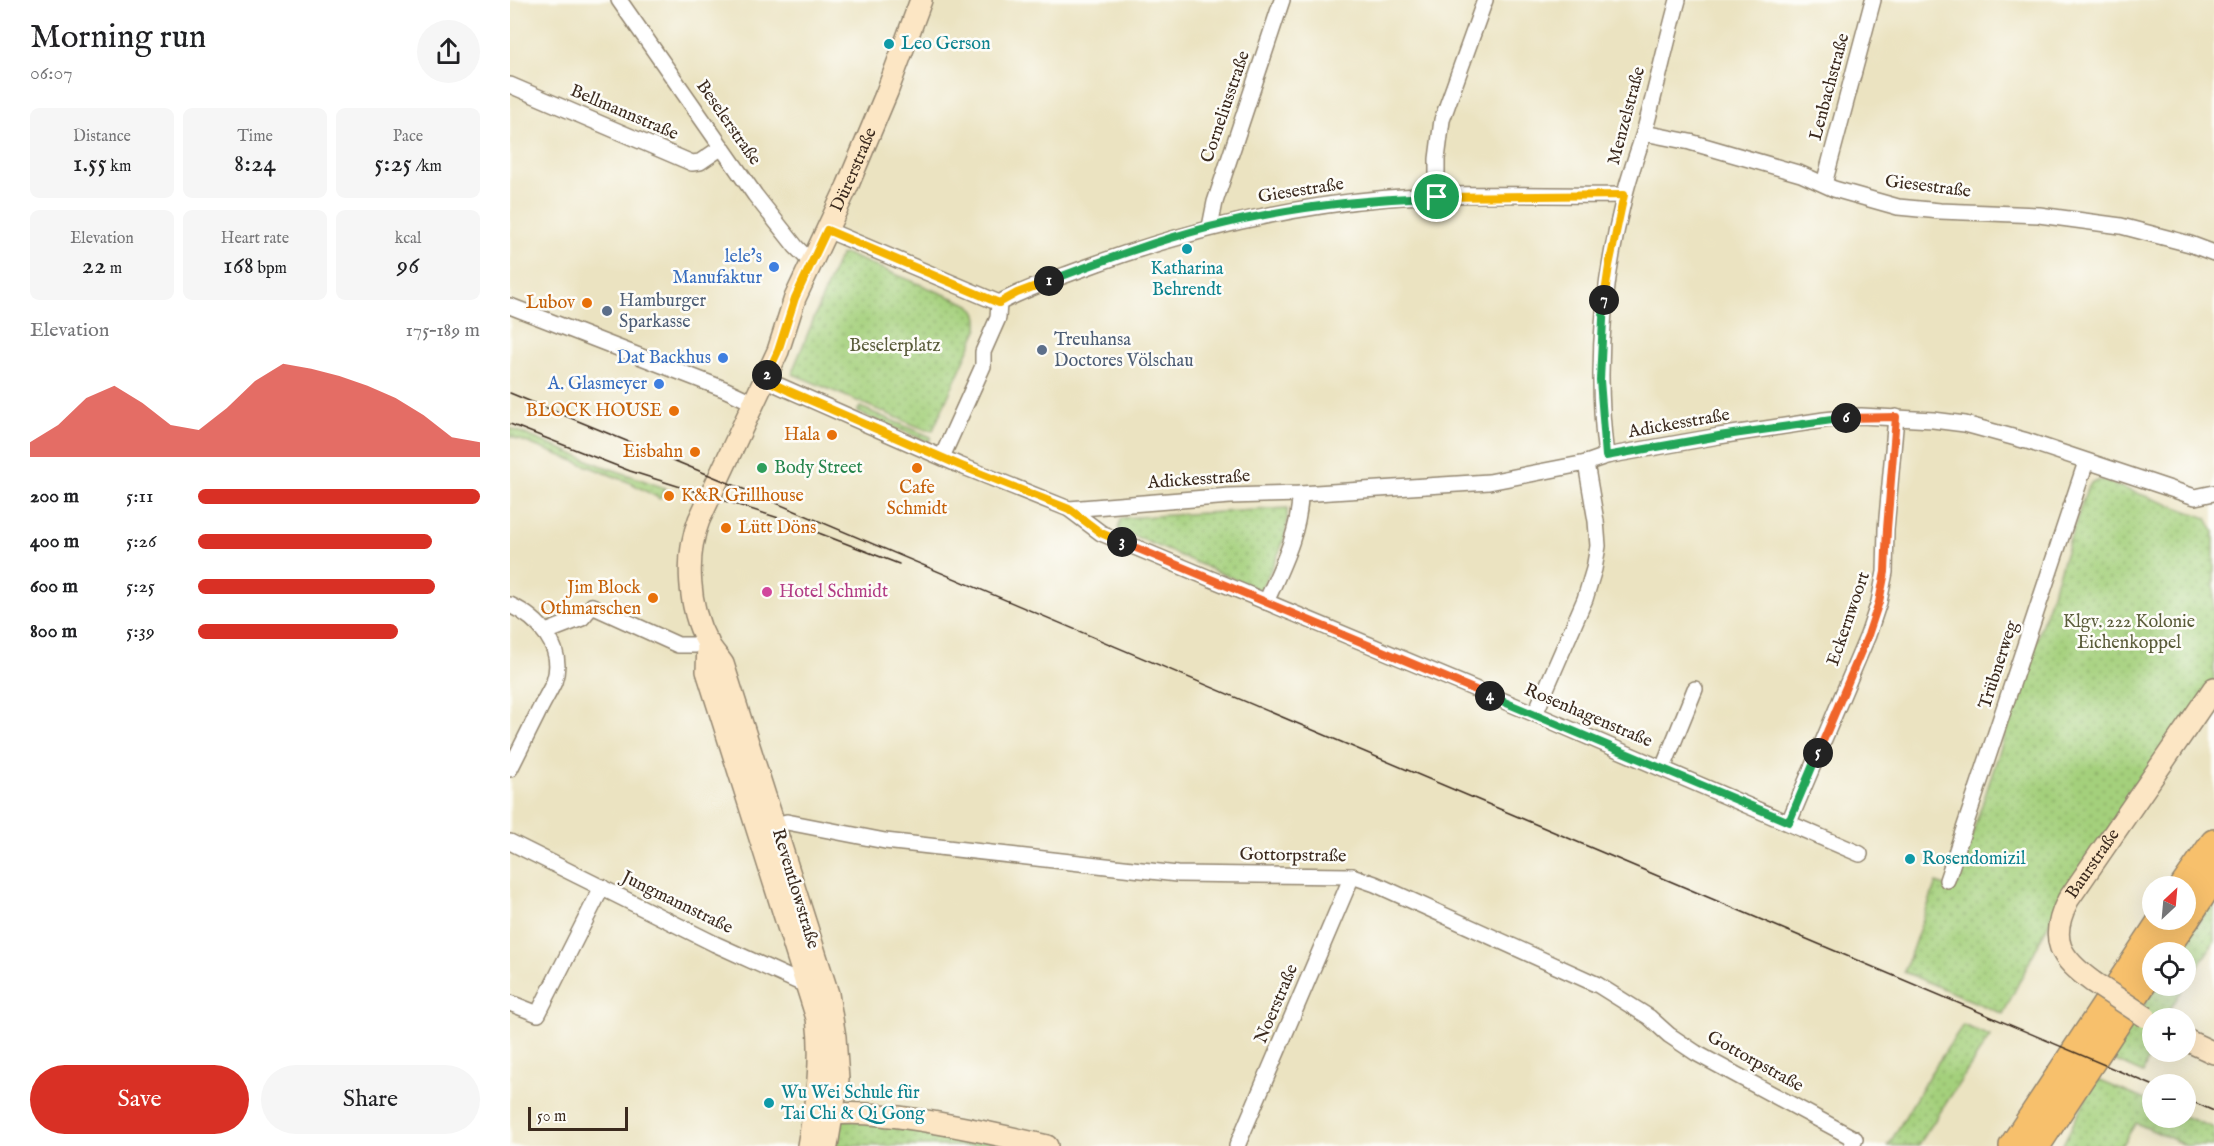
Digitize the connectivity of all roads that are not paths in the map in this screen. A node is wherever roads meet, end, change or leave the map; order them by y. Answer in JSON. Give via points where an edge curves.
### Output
{"nodes":[{"id":1,"x":619,"y":0,"type":"edge"},
{"id":2,"x":921,"y":0,"type":"edge"},
{"id":3,"x":1282,"y":0,"type":"edge"},
{"id":4,"x":1485,"y":0,"type":"edge"},
{"id":5,"x":1678,"y":0,"type":"edge"},
{"id":6,"x":1874,"y":0,"type":"edge"},
{"id":7,"x":510,"y":85,"type":"edge"},
{"id":8,"x":1644,"y":133,"type":"junction"},
{"id":9,"x":722,"y":147,"type":"junction"},
{"id":10,"x":1824,"y":184,"type":"junction"},
{"id":11,"x":1624,"y":195,"type":"junction"},
{"id":12,"x":1437,"y":197,"type":"junction"},
{"id":13,"x":1210,"y":227,"type":"junction"},
{"id":14,"x":827,"y":230,"type":"junction"},
{"id":15,"x":2214,"y":253,"type":"edge"},
{"id":16,"x":812,"y":263,"type":"junction"},
{"id":17,"x":999,"y":303,"type":"junction"},
{"id":18,"x":510,"y":306,"type":"edge"},
{"id":19,"x":764,"y":379,"type":"junction"},
{"id":20,"x":754,"y":403,"type":"junction"},
{"id":21,"x":1896,"y":417,"type":"junction"},
{"id":22,"x":1606,"y":456,"type":"junction"},
{"id":23,"x":942,"y":457,"type":"junction"},
{"id":24,"x":2086,"y":462,"type":"junction"},
{"id":25,"x":1586,"y":463,"type":"junction"},
{"id":26,"x":1300,"y":494,"type":"junction"},
{"id":27,"x":2214,"y":494,"type":"edge"},
{"id":28,"x":1069,"y":509,"type":"junction"},
{"id":29,"x":1266,"y":602,"type":"junction"},
{"id":30,"x":510,"y":605,"type":"edge"},
{"id":31,"x":546,"y":632,"type":"junction"},
{"id":32,"x":708,"y":642,"type":"junction"},
{"id":33,"x":2214,"y":688,"type":"edge"},
{"id":34,"x":1695,"y":689,"type":"dead end"},
{"id":35,"x":1535,"y":714,"type":"junction"},
{"id":36,"x":1663,"y":768,"type":"junction"},
{"id":37,"x":510,"y":769,"type":"edge"},
{"id":38,"x":1789,"y":822,"type":"junction"},
{"id":39,"x":775,"y":825,"type":"junction"},
{"id":40,"x":510,"y":842,"type":"edge"},
{"id":41,"x":2214,"y":843,"type":"edge"},
{"id":42,"x":1860,"y":854,"type":"dead end"},
{"id":43,"x":1352,"y":876,"type":"junction"},
{"id":44,"x":2191,"y":876,"type":"edge"},
{"id":45,"x":2214,"y":876,"type":"edge"},
{"id":46,"x":1947,"y":880,"type":"dead end"},
{"id":47,"x":602,"y":887,"type":"junction"},
{"id":48,"x":2196,"y":903,"type":"edge"},
{"id":49,"x":2155,"y":930,"type":"edge"},
{"id":50,"x":2142,"y":984,"type":"edge"},
{"id":51,"x":818,"y":990,"type":"junction"},
{"id":52,"x":510,"y":1004,"type":"edge"},
{"id":53,"x":2142,"y":1014,"type":"edge"},
{"id":54,"x":2108,"y":1036,"type":"junction"},
{"id":55,"x":2196,"y":1045,"type":"edge"},
{"id":56,"x":2214,"y":1053,"type":"edge"},
{"id":57,"x":838,"y":1078,"type":"junction"},
{"id":58,"x":833,"y":1113,"type":"junction"},
{"id":59,"x":870,"y":1113,"type":"junction"},
{"id":60,"x":812,"y":1125,"type":"junction"},
{"id":61,"x":1854,"y":1143,"type":"edge"},
{"id":62,"x":808,"y":1146,"type":"edge"},
{"id":63,"x":827,"y":1146,"type":"edge"},
{"id":64,"x":1047,"y":1146,"type":"edge"},
{"id":65,"x":1237,"y":1146,"type":"edge"},
{"id":66,"x":2013,"y":1146,"type":"edge"},
{"id":67,"x":2036,"y":1146,"type":"edge"},
{"id":68,"x":2052,"y":1146,"type":"edge"}],
"edges":[{"from":1,"to":9,"type":"street","name":"Beselerstraße"},
{"from":2,"to":14,"type":"main road","name":"Dürerstraße","via":[[887,92]]},
{"from":3,"to":13,"type":"street","name":"Corneliusstraße"},
{"from":4,"to":12,"type":"street","via":[[1442,120]]},
{"from":5,"to":8,"type":"street","name":"Menzelstraße"},
{"from":6,"to":10,"type":"street","name":"Lenbachstraße"},
{"from":7,"to":9,"type":"street","name":"Bellmannstraße","via":[[692,163]]},
{"from":8,"to":10,"type":"street","name":"Giesestraße","via":[[1701,145]]},
{"from":8,"to":11,"type":"street","name":"Menzelstraße"},
{"from":9,"to":16,"type":"street","name":"Beselerstraße","via":[[754,195]]},
{"from":10,"to":15,"type":"street","name":"Giesestraße","via":[[1898,207],[2039,215],[2121,226]]},
{"from":11,"to":12,"type":"street","name":"Giesestraße"},
{"from":11,"to":22,"type":"street","name":"Menzelstraße","via":[[1609,266],[1601,332],[1600,399]]},
{"from":12,"to":13,"type":"street","name":"Giesestraße","via":[[1332,205]]},
{"from":13,"to":17,"type":"street","name":"Giesestraße","via":[[1109,258]]},
{"from":14,"to":16,"type":"main road","name":"Dürerstraße"},
{"from":14,"to":17,"type":"street"},
{"from":16,"to":19,"type":"main road","name":"Dürerstraße"},
{"from":17,"to":23,"type":"street","via":[[982,366]]},
{"from":18,"to":20,"type":"street"},
{"from":19,"to":20,"type":"main road","name":"Dürerstraße"},
{"from":19,"to":23,"type":"street"},
{"from":20,"to":32,"type":"main road","name":"Reventlowstraße","via":[[691,544],[693,594]]},
{"from":21,"to":22,"type":"street","name":"Adickesstraße","via":[[1824,420]]},
{"from":21,"to":24,"type":"street","name":"Adickesstraße","via":[[1965,424]]},
{"from":21,"to":38,"type":"street","name":"Eckernwoort","via":[[1885,572],[1879,602]]},
{"from":22,"to":25,"type":"street","name":"Adickesstraße"},
{"from":23,"to":28,"type":"street","name":"Rosenhagenstraße"},
{"from":24,"to":27,"type":"street","name":"Adickesstraße","via":[[2195,497]]},
{"from":24,"to":46,"type":"street","name":"Trübnerweg"},
{"from":25,"to":26,"type":"street","name":"Adickesstraße","via":[[1489,482]]},
{"from":25,"to":35,"type":"street","via":[[1598,546],[1594,569]]},
{"from":26,"to":28,"type":"street","name":"Adickesstraße"},
{"from":26,"to":29,"type":"street","via":[[1294,532]]},
{"from":28,"to":29,"type":"street","name":"Rosenhagenstraße","via":[[1101,533]]},
{"from":29,"to":35,"type":"street","name":"Rosenhagenstraße"},
{"from":30,"to":31,"type":"street","via":[[530,615]]},
{"from":31,"to":32,"type":"street","via":[[582,618],[592,606],[678,645]]},
{"from":31,"to":37,"type":"street","via":[[554,650],[555,677]]},
{"from":32,"to":39,"type":"main road","name":"Reventlowstraße","via":[[723,664]]},
{"from":32,"to":51,"type":"main road","name":"Reventlowstraße","via":[[707,670]]},
{"from":33,"to":53,"type":"main road","name":"Baurstraße","bridge":true,"via":[[2062,913],[2058,932],[2063,954],[2071,965]]},
{"from":34,"to":36,"type":"street"},
{"from":35,"to":36,"type":"street","name":"Rosenhagenstraße"},
{"from":36,"to":38,"type":"street","name":"Rosenhagenstraße"},
{"from":38,"to":42,"type":"street","name":"Rosenhagenstraße"},
{"from":39,"to":43,"type":"street","name":"Gottorpstraße","via":[[787,822],[885,841],[1177,874]]},
{"from":39,"to":51,"type":"main road","name":"Reventlowstraße"},
{"from":40,"to":47,"type":"street","name":"Jungmannstraße"},
{"from":41,"to":44,"type":"highway"},
{"from":43,"to":61,"type":"street","name":"Gottorpstraße","via":[[1598,985],[1696,1053]]},
{"from":43,"to":65,"type":"street","name":"Noerstraße"},
{"from":45,"to":48,"type":"highway"},
{"from":47,"to":51,"type":"street","name":"Jungmannstraße"},
{"from":47,"to":52,"type":"street","via":[[538,1014]]},
{"from":49,"to":66,"type":"highway"},
{"from":50,"to":54,"type":"highway"},
{"from":51,"to":57,"type":"main road","name":"Reventlowstraße","via":[[835,1037]]},
{"from":51,"to":60,"type":"main road","name":"Reventlowstraße","via":[[821,1056]]},
{"from":54,"to":67,"type":"highway"},
{"from":54,"to":68,"type":"highway"},
{"from":55,"to":56,"type":"main road"},
{"from":57,"to":58,"type":"main road","name":"Reventlowstraße"},
{"from":57,"to":59,"type":"main road","via":[[848,1098]]},
{"from":58,"to":59,"type":"main road"},
{"from":58,"to":60,"type":"main road"},
{"from":58,"to":63,"type":"main road","name":"Reventlowstraße"},
{"from":59,"to":64,"type":"main road"},
{"from":60,"to":62,"type":"main road","name":"Reventlowstraße"}]}
